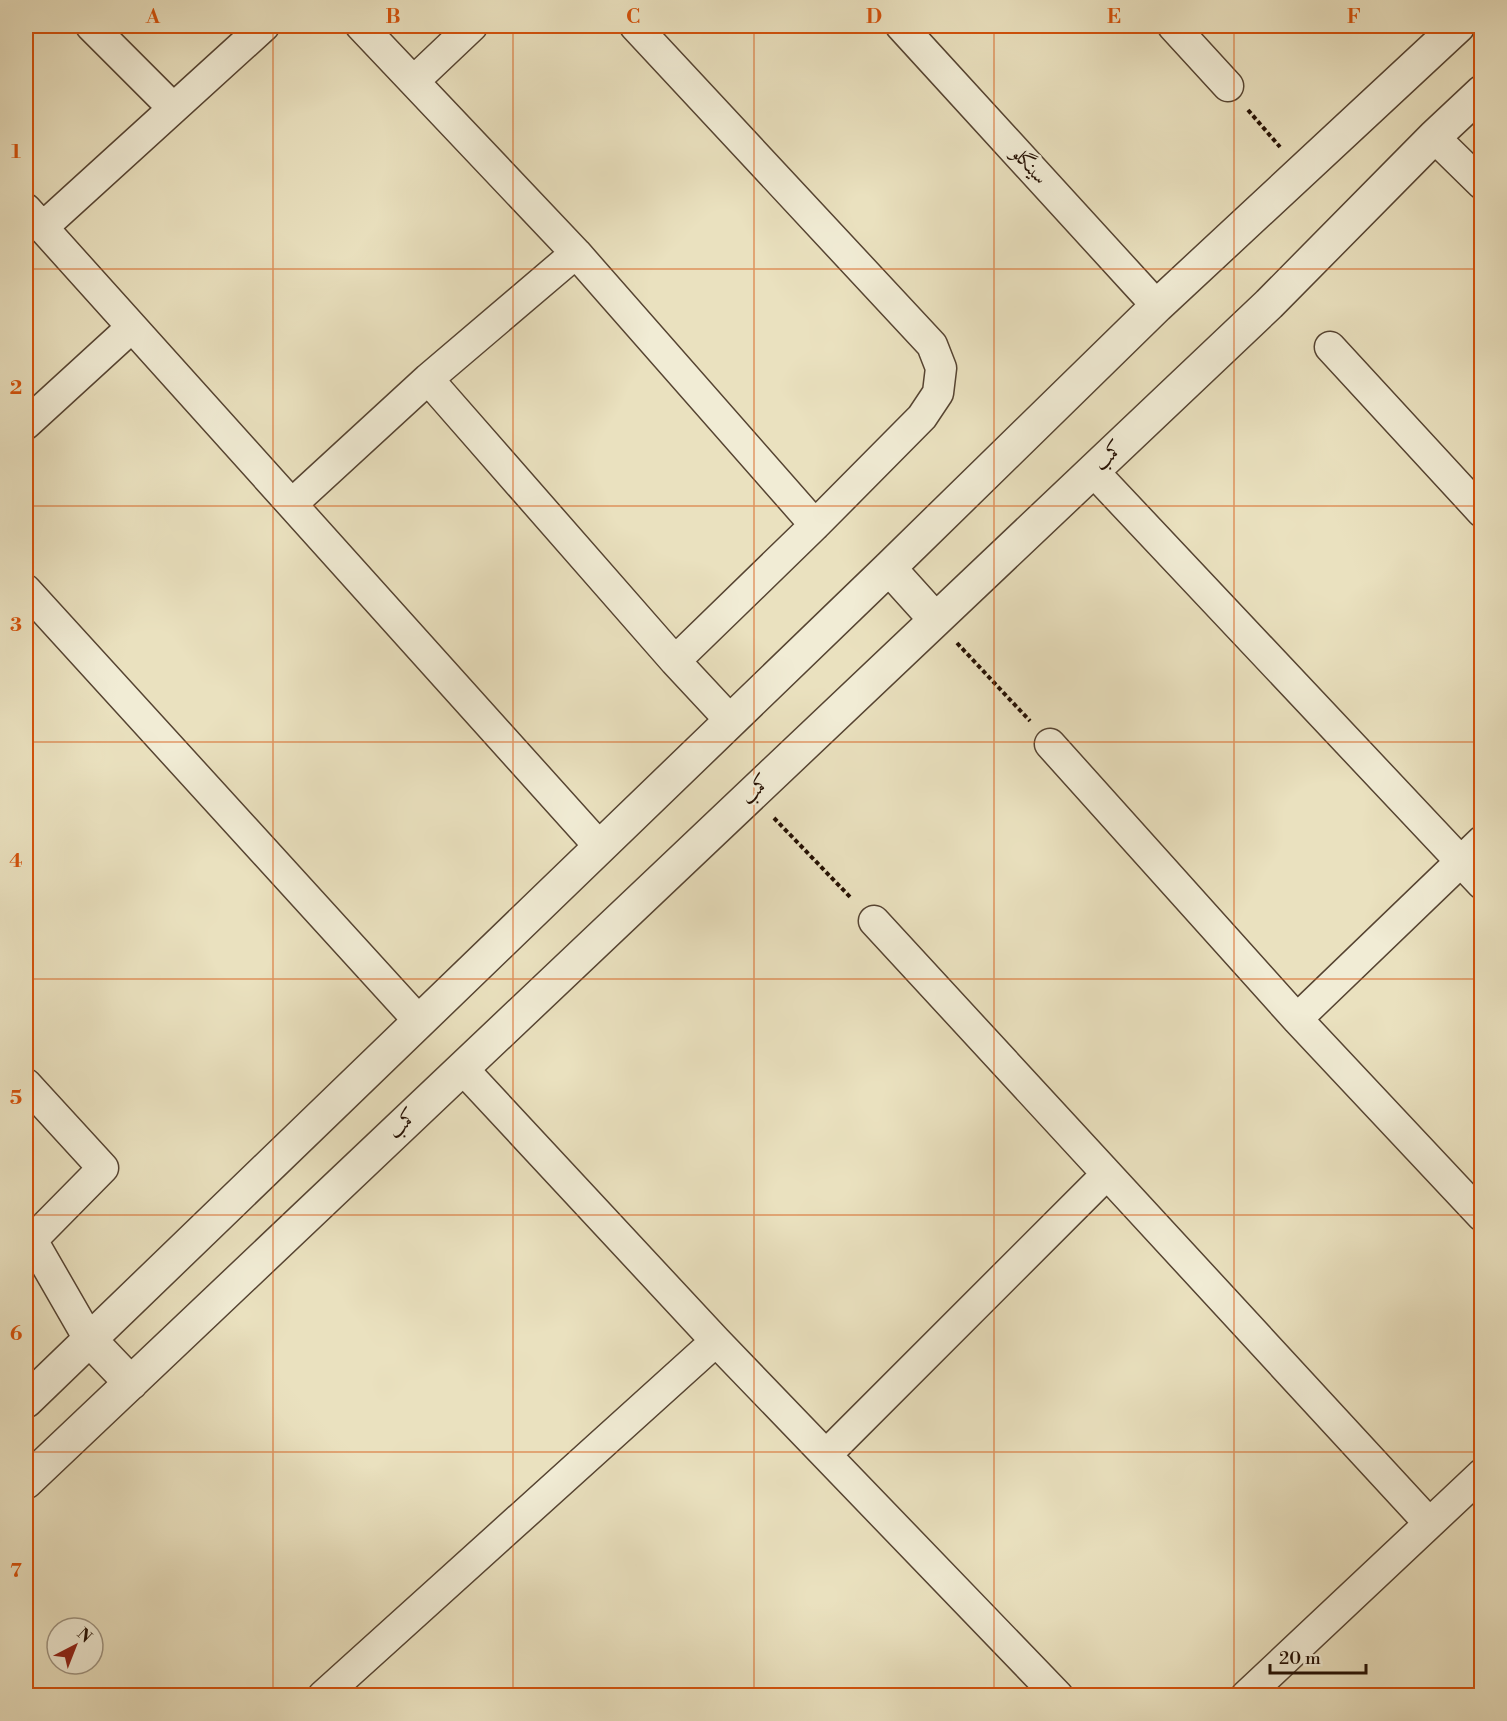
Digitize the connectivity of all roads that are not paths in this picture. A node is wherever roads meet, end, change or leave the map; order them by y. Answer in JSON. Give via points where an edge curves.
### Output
{"nodes":[{"id":1,"x":91,"y":26,"type":"edge"},
{"id":2,"x":264,"y":26,"type":"edge"},
{"id":3,"x":361,"y":26,"type":"edge"},
{"id":4,"x":472,"y":26,"type":"edge"},
{"id":5,"x":635,"y":26,"type":"edge"},
{"id":6,"x":901,"y":26,"type":"edge"},
{"id":7,"x":1173,"y":26,"type":"edge"},
{"id":8,"x":1458,"y":26,"type":"edge"},
{"id":9,"x":414,"y":81,"type":"junction"},
{"id":10,"x":1228,"y":86,"type":"road end"},
{"id":11,"x":1482,"y":92,"type":"edge"},
{"id":12,"x":173,"y":108,"type":"junction"},
{"id":13,"x":1434,"y":137,"type":"junction"},
{"id":14,"x":1482,"y":184,"type":"edge"},
{"id":15,"x":34,"y":219,"type":"edge"},
{"id":16,"x":576,"y":253,"type":"junction"},
{"id":17,"x":1157,"y":306,"type":"junction"},
{"id":18,"x":132,"y":327,"type":"junction"},
{"id":19,"x":1330,"y":347,"type":"dead end"},
{"id":20,"x":428,"y":379,"type":"junction"},
{"id":21,"x":26,"y":424,"type":"edge"},
{"id":22,"x":1093,"y":471,"type":"junction"},
{"id":23,"x":292,"y":504,"type":"junction"},
{"id":24,"x":1482,"y":512,"type":"edge"},
{"id":25,"x":815,"y":525,"type":"junction"},
{"id":26,"x":889,"y":568,"type":"junction"},
{"id":27,"x":26,"y":590,"type":"edge"},
{"id":28,"x":935,"y":619,"type":"junction"},
{"id":29,"x":675,"y":661,"type":"junction"},
{"id":30,"x":730,"y":720,"type":"junction"},
{"id":31,"x":1050,"y":744,"type":"road end"},
{"id":32,"x":600,"y":846,"type":"junction"},
{"id":33,"x":1471,"y":851,"type":"edge"},
{"id":34,"x":1482,"y":884,"type":"edge"},
{"id":35,"x":873,"y":921,"type":"road end"},
{"id":36,"x":1297,"y":1019,"type":"junction"},
{"id":37,"x":419,"y":1021,"type":"junction"},
{"id":38,"x":462,"y":1068,"type":"junction"},
{"id":39,"x":26,"y":1084,"type":"edge"},
{"id":40,"x":1107,"y":1174,"type":"junction"},
{"id":41,"x":1482,"y":1216,"type":"edge"},
{"id":42,"x":29,"y":1237,"type":"edge"},
{"id":43,"x":88,"y":1340,"type":"junction"},
{"id":44,"x":716,"y":1341,"type":"junction"},
{"id":45,"x":131,"y":1383,"type":"junction"},
{"id":46,"x":26,"y":1401,"type":"edge"},
{"id":47,"x":826,"y":1455,"type":"junction"},
{"id":48,"x":1482,"y":1474,"type":"edge"},
{"id":49,"x":26,"y":1482,"type":"edge"},
{"id":50,"x":1430,"y":1523,"type":"junction"},
{"id":51,"x":323,"y":1695,"type":"edge"},
{"id":52,"x":1058,"y":1695,"type":"edge"},
{"id":53,"x":1246,"y":1695,"type":"edge"}],
"edges":[{"from":1,"to":12,"type":"street"},
{"from":2,"to":12,"type":"street"},
{"from":3,"to":9,"type":"street"},
{"from":4,"to":9,"type":"street"},
{"from":5,"to":25,"type":"street","via":[[932,345],[941,368],[938,393],[921,417]]},
{"from":6,"to":17,"type":"street","name":"سینگلو"},
{"from":7,"to":10,"type":"street"},
{"from":8,"to":17,"type":"street"},
{"from":9,"to":16,"type":"street"},
{"from":11,"to":13,"type":"street","name":"کمب"},
{"from":12,"to":15,"type":"street"},
{"from":13,"to":14,"type":"street"},
{"from":13,"to":22,"type":"street","name":"کمب","via":[[1269,304]]},
{"from":15,"to":18,"type":"street"},
{"from":16,"to":20,"type":"street"},
{"from":16,"to":25,"type":"street"},
{"from":17,"to":26,"type":"street"},
{"from":18,"to":21,"type":"street"},
{"from":18,"to":23,"type":"street"},
{"from":19,"to":24,"type":"street"},
{"from":20,"to":23,"type":"street"},
{"from":20,"to":29,"type":"street"},
{"from":22,"to":28,"type":"street","name":"کمب"},
{"from":22,"to":33,"type":"street"},
{"from":23,"to":32,"type":"street"},
{"from":25,"to":29,"type":"street"},
{"from":26,"to":28,"type":"street"},
{"from":26,"to":30,"type":"street"},
{"from":27,"to":37,"type":"street"},
{"from":28,"to":38,"type":"street","name":"کمب"},
{"from":29,"to":30,"type":"street"},
{"from":30,"to":32,"type":"street"},
{"from":31,"to":36,"type":"street"},
{"from":32,"to":37,"type":"street"},
{"from":33,"to":34,"type":"street"},
{"from":33,"to":36,"type":"street"},
{"from":35,"to":40,"type":"street"},
{"from":36,"to":41,"type":"street"},
{"from":37,"to":43,"type":"street"},
{"from":38,"to":44,"type":"street"},
{"from":38,"to":45,"type":"street","name":"کمب"},
{"from":39,"to":42,"type":"street","via":[[104,1168]]},
{"from":40,"to":47,"type":"street"},
{"from":40,"to":50,"type":"street"},
{"from":42,"to":43,"type":"street"},
{"from":43,"to":45,"type":"street"},
{"from":43,"to":46,"type":"street"},
{"from":44,"to":47,"type":"street"},
{"from":44,"to":51,"type":"street"},
{"from":45,"to":49,"type":"street","name":"کمب"},
{"from":47,"to":52,"type":"street"},
{"from":48,"to":50,"type":"street"},
{"from":50,"to":53,"type":"street"}]}
